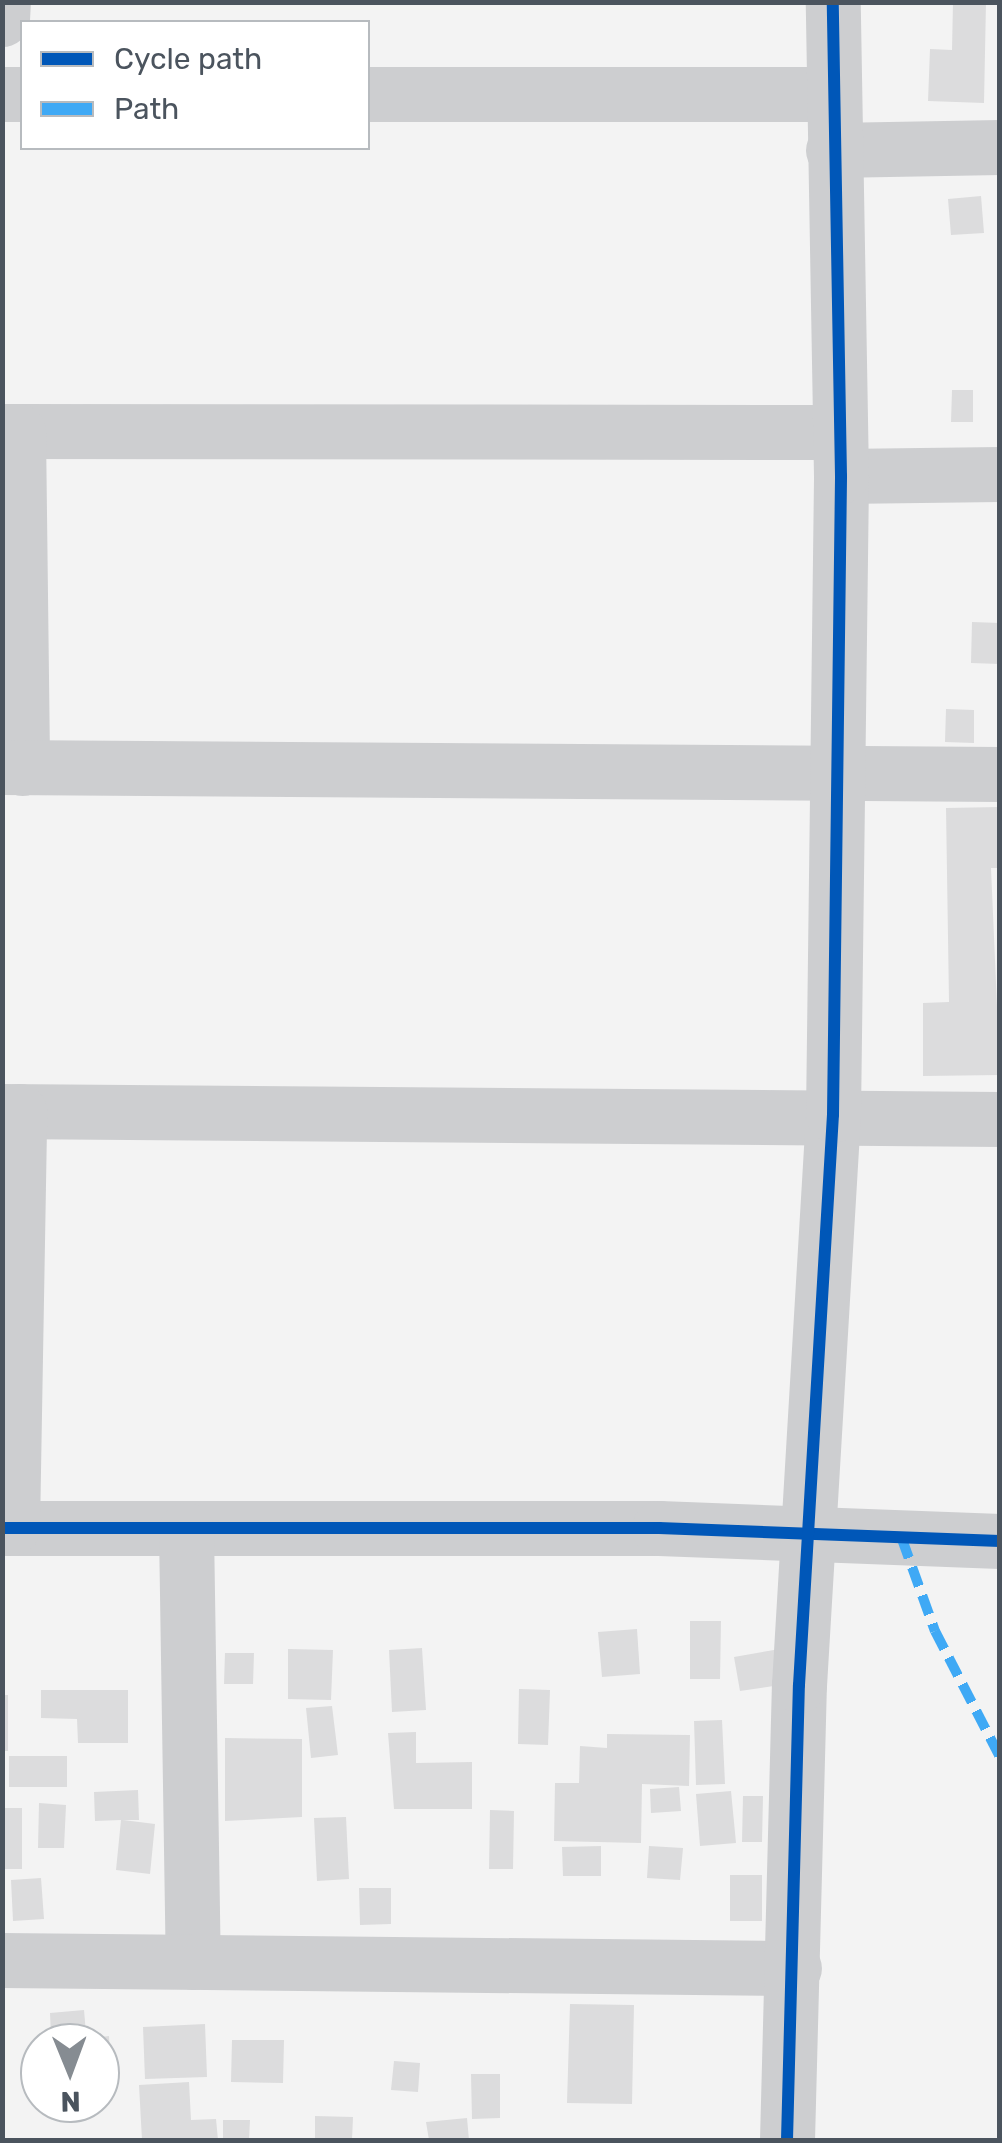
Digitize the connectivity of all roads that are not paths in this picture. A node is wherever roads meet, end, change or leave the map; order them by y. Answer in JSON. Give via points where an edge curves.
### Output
{"nodes":[{"id":1,"x":3,"y":2,"type":"edge"},
{"id":2,"x":833,"y":2,"type":"edge"},
{"id":3,"x":2,"y":19,"type":"edge"},
{"id":4,"x":370,"y":94,"type":"edge"},
{"id":5,"x":832,"y":94,"type":"junction"},
{"id":6,"x":1000,"y":147,"type":"edge"},
{"id":7,"x":833,"y":150,"type":"junction"},
{"id":8,"x":10,"y":431,"type":"edge"},
{"id":9,"x":841,"y":454,"type":"junction"},
{"id":10,"x":1000,"y":474,"type":"edge"},
{"id":11,"x":12,"y":767,"type":"edge"},
{"id":12,"x":838,"y":769,"type":"junction"},
{"id":13,"x":1000,"y":774,"type":"edge"},
{"id":14,"x":11,"y":1111,"type":"edge"},
{"id":15,"x":834,"y":1115,"type":"junction"},
{"id":16,"x":1000,"y":1119,"type":"edge"},
{"id":17,"x":7,"y":1528,"type":"edge"},
{"id":18,"x":186,"y":1530,"type":"junction"},
{"id":19,"x":809,"y":1533,"type":"junction"},
{"id":20,"x":1000,"y":1541,"type":"edge"},
{"id":21,"x":2,"y":1960,"type":"edge"},
{"id":22,"x":193,"y":1962,"type":"junction"},
{"id":23,"x":794,"y":1968,"type":"junction"},
{"id":24,"x":786,"y":2140,"type":"edge"}],
"edges":[{"from":1,"to":3,"type":"street"},
{"from":2,"to":5,"type":"street"},
{"from":4,"to":5,"type":"street"},
{"from":5,"to":7,"type":"street"},
{"from":6,"to":7,"type":"street"},
{"from":7,"to":9,"type":"street"},
{"from":8,"to":9,"type":"street"},
{"from":8,"to":11,"type":"street"},
{"from":9,"to":10,"type":"street"},
{"from":9,"to":12,"type":"street"},
{"from":11,"to":12,"type":"street"},
{"from":12,"to":13,"type":"street"},
{"from":12,"to":15,"type":"street"},
{"from":14,"to":15,"type":"street"},
{"from":14,"to":17,"type":"street"},
{"from":15,"to":16,"type":"street"},
{"from":15,"to":19,"type":"street"},
{"from":17,"to":18,"type":"street"},
{"from":18,"to":19,"type":"street"},
{"from":18,"to":22,"type":"street"},
{"from":19,"to":20,"type":"street"},
{"from":19,"to":23,"type":"street"},
{"from":21,"to":22,"type":"street"},
{"from":22,"to":23,"type":"street"},
{"from":23,"to":24,"type":"street"}]}
